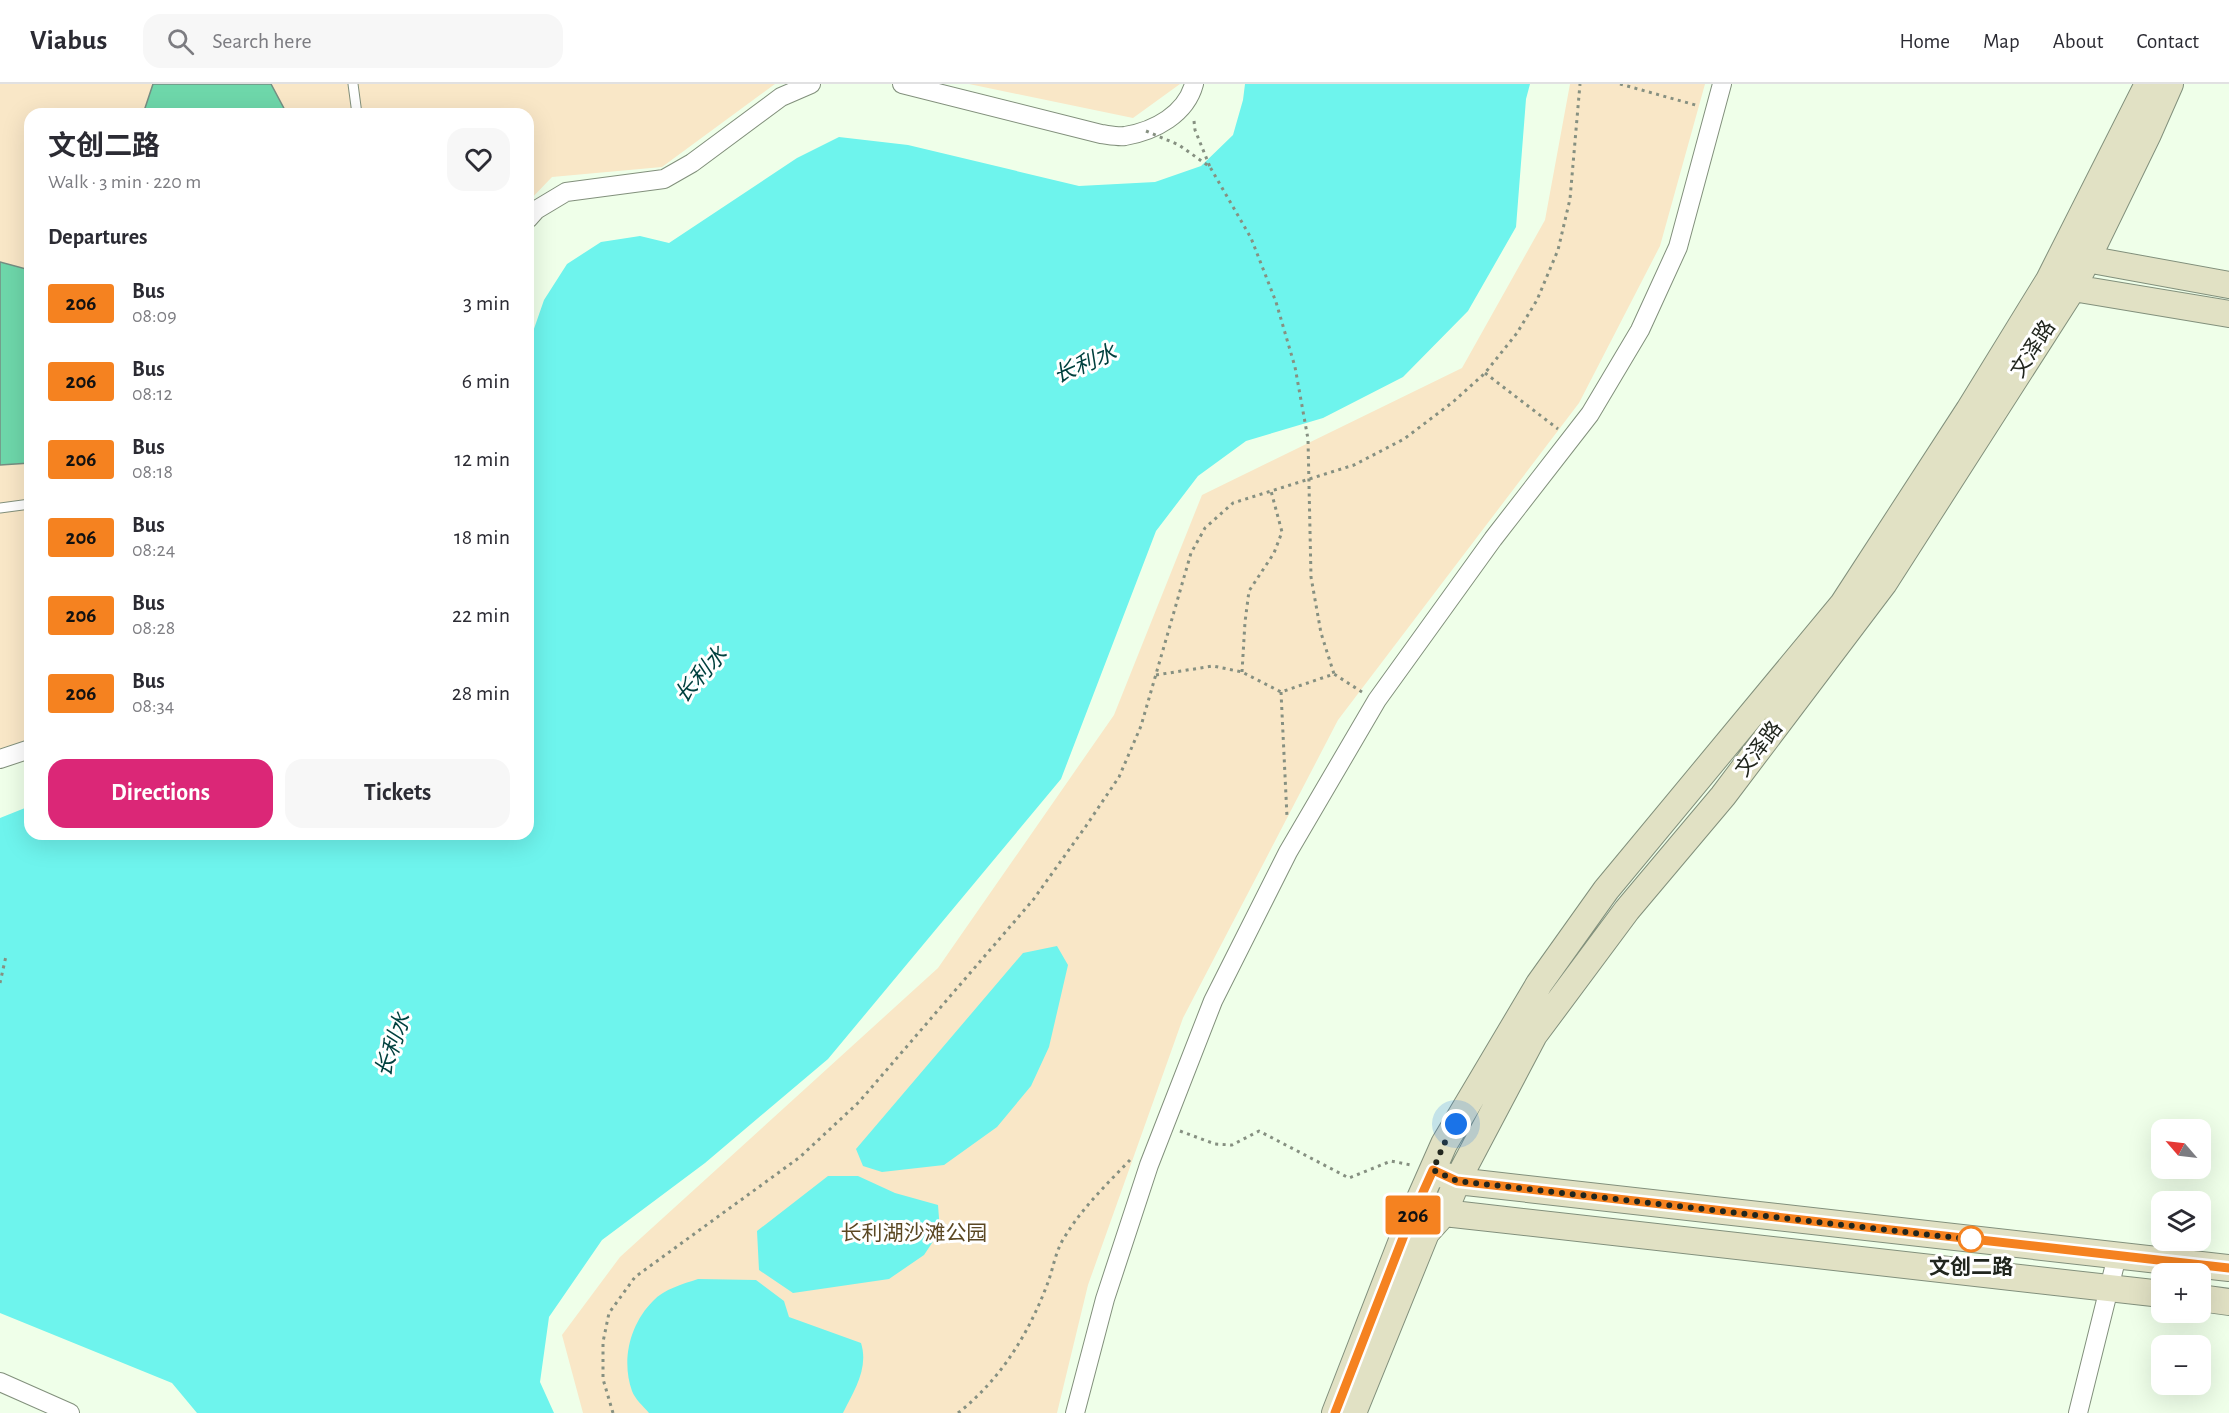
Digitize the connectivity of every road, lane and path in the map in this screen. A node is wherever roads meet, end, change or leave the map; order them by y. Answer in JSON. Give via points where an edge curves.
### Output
{"nodes":[{"id":1,"x":353,"y":84,"type":"edge"},
{"id":2,"x":811,"y":84,"type":"edge"},
{"id":3,"x":902,"y":84,"type":"edge"},
{"id":4,"x":1580,"y":84,"type":"edge"},
{"id":5,"x":1620,"y":84,"type":"edge"},
{"id":6,"x":1722,"y":84,"type":"edge"},
{"id":7,"x":2148,"y":84,"type":"edge"},
{"id":8,"x":2170,"y":84,"type":"edge"},
{"id":9,"x":1192,"y":89,"type":"edge"},
{"id":10,"x":356,"y":108,"type":"edge"},
{"id":11,"x":1716,"y":110,"type":"junction"},
{"id":12,"x":1146,"y":130,"type":"junction"},
{"id":13,"x":1210,"y":167,"type":"junction"},
{"id":14,"x":534,"y":212,"type":"edge"},
{"id":15,"x":2074,"y":257,"type":"junction"},
{"id":16,"x":2061,"y":284,"type":"junction"},
{"id":17,"x":2229,"y":285,"type":"edge"},
{"id":18,"x":2229,"y":314,"type":"edge"},
{"id":19,"x":1485,"y":373,"type":"junction"},
{"id":20,"x":1571,"y":439,"type":"junction"},
{"id":21,"x":1271,"y":491,"type":"junction"},
{"id":22,"x":24,"y":505,"type":"edge"},
{"id":23,"x":0,"y":508,"type":"edge"},
{"id":24,"x":1242,"y":672,"type":"junction"},
{"id":25,"x":1334,"y":674,"type":"junction"},
{"id":26,"x":1156,"y":675,"type":"junction"},
{"id":27,"x":1281,"y":692,"type":"junction"},
{"id":28,"x":1377,"y":700,"type":"junction"},
{"id":29,"x":24,"y":751,"type":"edge"},
{"id":30,"x":0,"y":759,"type":"edge"},
{"id":31,"x":1287,"y":819,"type":"dead end"},
{"id":32,"x":6,"y":956,"type":"dead end"},
{"id":33,"x":0,"y":983,"type":"edge"},
{"id":34,"x":1165,"y":1125,"type":"junction"},
{"id":35,"x":1133,"y":1158,"type":"dead end"},
{"id":36,"x":1433,"y":1170,"type":"junction"},
{"id":37,"x":1457,"y":1181,"type":"junction"},
{"id":38,"x":1417,"y":1205,"type":"junction"},
{"id":39,"x":1444,"y":1213,"type":"junction"},
{"id":40,"x":2117,"y":1256,"type":"junction"},
{"id":41,"x":2229,"y":1269,"type":"edge"},
{"id":42,"x":2109,"y":1288,"type":"junction"},
{"id":43,"x":2151,"y":1293,"type":"edge"},
{"id":44,"x":2211,"y":1300,"type":"edge"},
{"id":45,"x":2229,"y":1302,"type":"edge"},
{"id":46,"x":0,"y":1382,"type":"edge"},
{"id":47,"x":70,"y":1413,"type":"edge"},
{"id":48,"x":613,"y":1413,"type":"edge"},
{"id":49,"x":958,"y":1413,"type":"edge"},
{"id":50,"x":1075,"y":1413,"type":"edge"},
{"id":51,"x":1335,"y":1413,"type":"edge"},
{"id":52,"x":1353,"y":1413,"type":"edge"},
{"id":53,"x":2078,"y":1413,"type":"edge"}],
"edges":[{"from":1,"to":10,"type":"lane"},
{"from":2,"to":14,"type":"street","via":[[782,97],[664,180],[566,192]]},
{"from":3,"to":12,"type":"street","via":[[1101,134],[1123,136]]},
{"from":4,"to":19,"type":"path","via":[[1570,199],[1558,250],[1537,300]]},
{"from":5,"to":11,"type":"path"},
{"from":6,"to":11,"type":"street"},
{"from":7,"to":15,"type":"street","name":"文泽路"},
{"from":8,"to":15,"type":"street","name":"文泽路","via":[[2148,134]]},
{"from":9,"to":12,"type":"street","via":[[1175,116]]},
{"from":9,"to":13,"type":"path","via":[[1195,130]]},
{"from":11,"to":20,"type":"street","via":[[1678,247],[1640,330]]},
{"from":12,"to":13,"type":"path","bridge":true,"via":[[1179,145]]},
{"from":13,"to":25,"type":"path","bridge":true,"via":[[1251,238],[1295,366],[1308,439],[1311,577]]},
{"from":15,"to":16,"type":"street","name":"文泽路"},
{"from":15,"to":17,"type":"street"},
{"from":16,"to":18,"type":"street"},
{"from":16,"to":36,"type":"street","name":"文泽路","via":[[1969,410],[1843,603],[1606,890],[1539,984],[1444,1144]]},
{"from":16,"to":37,"type":"street","name":"文泽路","via":[[1884,583],[1723,796],[1627,910],[1534,1035]]},
{"from":19,"to":20,"type":"path"},
{"from":19,"to":21,"type":"path","via":[[1404,439],[1354,465]]},
{"from":20,"to":28,"type":"street"},
{"from":21,"to":24,"type":"path","via":[[1282,532],[1250,591]]},
{"from":21,"to":26,"type":"path","via":[[1233,503],[1205,528],[1191,553]]},
{"from":22,"to":23,"type":"lane"},
{"from":24,"to":26,"type":"path","via":[[1213,666]]},
{"from":24,"to":27,"type":"path"},
{"from":25,"to":27,"type":"path"},
{"from":25,"to":28,"type":"path"},
{"from":26,"to":48,"type":"path","via":[[1119,777],[1086,826],[1033,900],[859,1102],[800,1157],[635,1277],[609,1313],[603,1342],[603,1379]]},
{"from":27,"to":31,"type":"path"},
{"from":28,"to":34,"type":"street","via":[[1288,852],[1213,1001]]},
{"from":29,"to":30,"type":"street"},
{"from":32,"to":33,"type":"path"},
{"from":34,"to":36,"type":"path","via":[[1215,1144],[1232,1145],[1259,1131],[1349,1178],[1391,1161]]},
{"from":34,"to":50,"type":"street","via":[[1105,1299]]},
{"from":35,"to":49,"type":"path","via":[[1085,1207],[1062,1240],[1026,1332],[1006,1364],[973,1402]]},
{"from":36,"to":37,"type":"street"},
{"from":36,"to":38,"type":"street","name":"文泽路"},
{"from":37,"to":39,"type":"street","name":"文泽路"},
{"from":37,"to":40,"type":"street"},
{"from":38,"to":39,"type":"street"},
{"from":38,"to":51,"type":"street","name":"文泽路"},
{"from":39,"to":42,"type":"street"},
{"from":39,"to":52,"type":"street","name":"文泽路","via":[[1426,1233]]},
{"from":40,"to":41,"type":"street"},
{"from":40,"to":42,"type":"street"},
{"from":42,"to":43,"type":"street"},
{"from":42,"to":53,"type":"street"},
{"from":44,"to":45,"type":"street"},
{"from":46,"to":47,"type":"street"}]}
